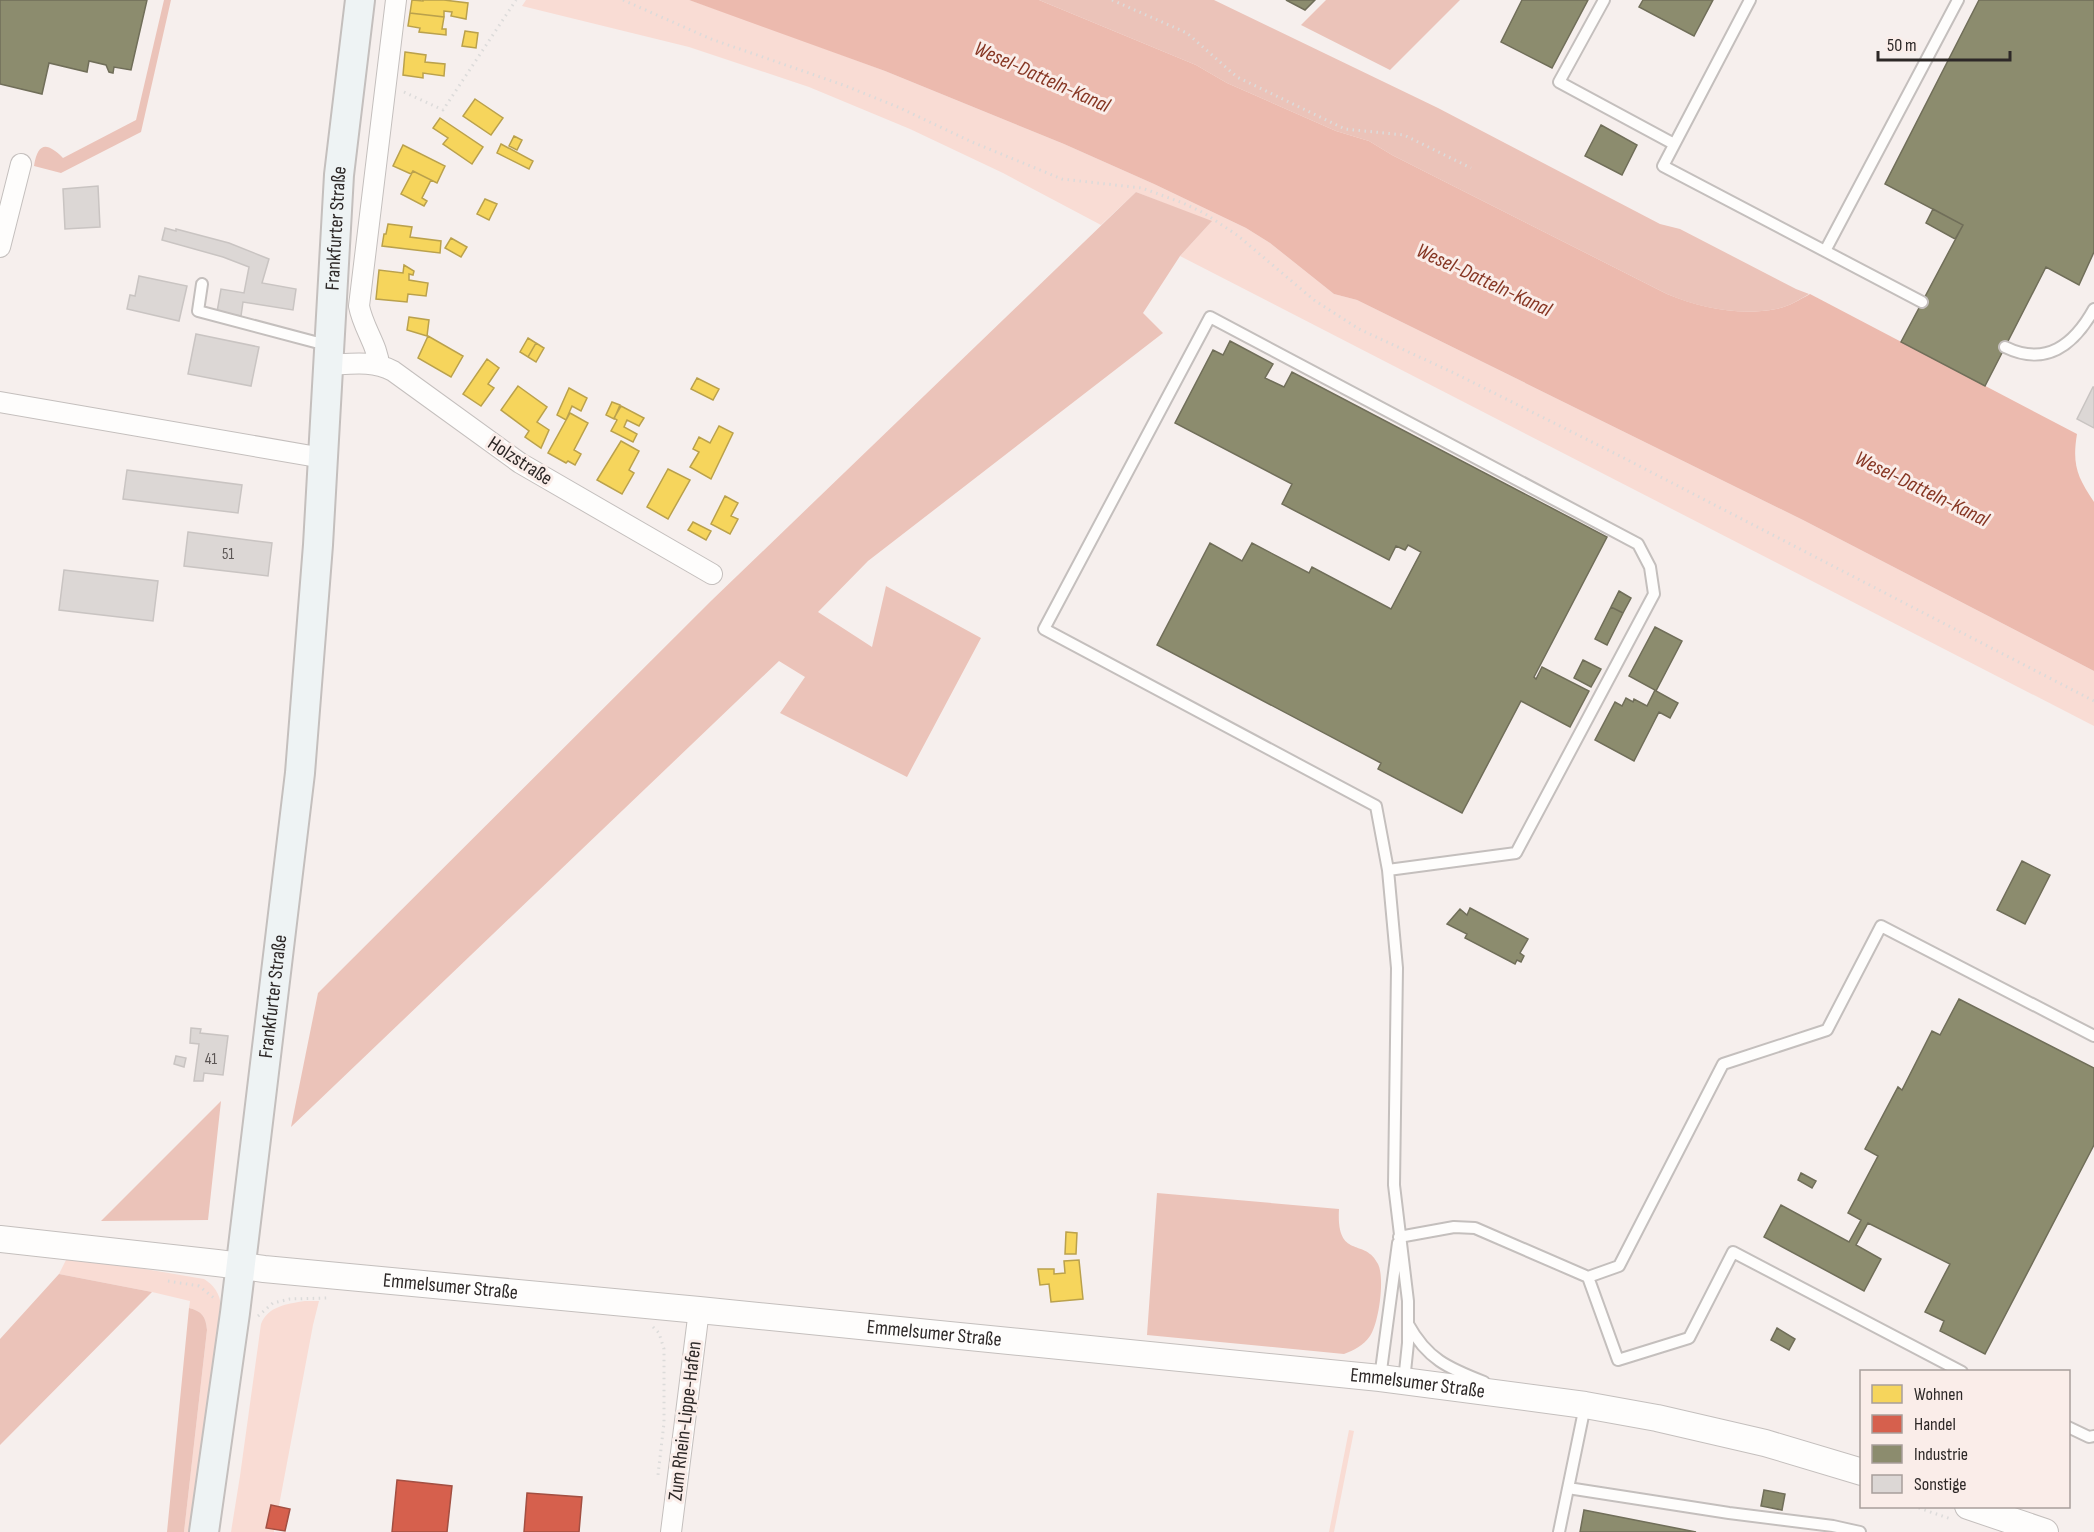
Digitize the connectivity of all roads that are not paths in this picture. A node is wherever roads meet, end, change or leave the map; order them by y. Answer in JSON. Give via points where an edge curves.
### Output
{"nodes":[{"id":1,"x":360,"y":0,"type":"edge"},
{"id":2,"x":396,"y":0,"type":"edge"},
{"id":3,"x":1604,"y":0,"type":"edge"},
{"id":4,"x":1750,"y":0,"type":"edge"},
{"id":5,"x":1958,"y":0,"type":"edge"},
{"id":6,"x":1674,"y":144,"type":"junction"},
{"id":7,"x":21,"y":164,"type":"dead end"},
{"id":8,"x":0,"y":247,"type":"edge"},
{"id":9,"x":1825,"y":251,"type":"junction"},
{"id":10,"x":202,"y":284,"type":"dead end"},
{"id":11,"x":1922,"y":302,"type":"dead end"},
{"id":12,"x":2094,"y":309,"type":"edge"},
{"id":13,"x":2005,"y":347,"type":"dead end"},
{"id":14,"x":329,"y":354,"type":"junction"},
{"id":15,"x":379,"y":365,"type":"junction"},
{"id":16,"x":0,"y":402,"type":"edge"},
{"id":17,"x":322,"y":458,"type":"junction"},
{"id":18,"x":712,"y":573,"type":"dead end"},
{"id":19,"x":1388,"y":870,"type":"junction"},
{"id":20,"x":2094,"y":1036,"type":"edge"},
{"id":21,"x":1399,"y":1237,"type":"junction"},
{"id":22,"x":0,"y":1239,"type":"edge"},
{"id":23,"x":240,"y":1266,"type":"junction"},
{"id":24,"x":1588,"y":1276,"type":"junction"},
{"id":25,"x":699,"y":1310,"type":"junction"},
{"id":26,"x":1408,"y":1324,"type":"junction"},
{"id":27,"x":1960,"y":1370,"type":"edge"},
{"id":28,"x":1392,"y":1380,"type":"junction"},
{"id":29,"x":1520,"y":1396,"type":"junction"},
{"id":30,"x":1585,"y":1405,"type":"junction"},
{"id":31,"x":2070,"y":1428,"type":"edge"},
{"id":32,"x":2094,"y":1436,"type":"edge"},
{"id":33,"x":1860,"y":1471,"type":"edge"},
{"id":34,"x":1568,"y":1488,"type":"junction"},
{"id":35,"x":1974,"y":1508,"type":"edge"},
{"id":36,"x":204,"y":1532,"type":"edge"},
{"id":37,"x":671,"y":1532,"type":"edge"},
{"id":38,"x":1560,"y":1532,"type":"edge"},
{"id":39,"x":1860,"y":1532,"type":"edge"},
{"id":40,"x":2045,"y":1532,"type":"edge"}],
"edges":[{"from":1,"to":14,"type":"main road","name":"Frankfurter Straße","via":[[339,175]]},
{"from":2,"to":15,"type":"street","name":"Frankfurter Straße","via":[[359,306]]},
{"from":3,"to":6,"type":"lane","via":[[1559,82]]},
{"from":4,"to":6,"type":"lane"},
{"from":5,"to":9,"type":"lane"},
{"from":6,"to":9,"type":"lane","via":[[1663,166]]},
{"from":7,"to":8,"type":"street"},
{"from":9,"to":11,"type":"lane"},
{"from":10,"to":14,"type":"lane","via":[[198,311],[315,342]]},
{"from":12,"to":13,"type":"lane","via":[[2084,327],[2051,352],[2034,356]]},
{"from":14,"to":15,"type":"street","name":"Holzstraße"},
{"from":14,"to":17,"type":"main road","name":"Frankfurter Straße"},
{"from":15,"to":18,"type":"street","name":"Holzstraße","via":[[393,371],[520,463]]},
{"from":16,"to":17,"type":"street"},
{"from":17,"to":23,"type":"main road","name":"Frankfurter Straße","via":[[300,773]]},
{"from":19,"to":19,"type":"lane","via":[[1376,806],[1044,629],[1210,317],[1638,544],[1650,567],[1654,594],[1516,853]]},
{"from":19,"to":21,"type":"lane","via":[[1397,968],[1394,1185]]},
{"from":20,"to":24,"type":"lane","via":[[1881,926],[1827,1030],[1724,1064],[1619,1266]]},
{"from":21,"to":24,"type":"lane","via":[[1454,1227],[1475,1228]]},
{"from":21,"to":26,"type":"lane","via":[[1406,1268]]},
{"from":21,"to":28,"type":"lane"},
{"from":22,"to":23,"type":"street","name":"Emmelsumer Straße"},
{"from":23,"to":25,"type":"street","name":"Emmelsumer Straße"},
{"from":23,"to":36,"type":"main road","name":"Frankfurter Straße"},
{"from":24,"to":27,"type":"lane","via":[[1618,1360],[1689,1338],[1733,1252]]},
{"from":25,"to":28,"type":"street","name":"Emmelsumer Straße"},
{"from":25,"to":37,"type":"street","name":"Zum Rhein-Lippe-Hafen"},
{"from":26,"to":28,"type":"lane"},
{"from":26,"to":29,"type":"lane","via":[[1435,1359]]},
{"from":28,"to":29,"type":"street","name":"Emmelsumer Straße"},
{"from":29,"to":30,"type":"street","name":"Emmelsumer Straße"},
{"from":30,"to":33,"type":"street","name":"Emmelsumer Straße","via":[[1765,1443]]},
{"from":30,"to":34,"type":"lane"},
{"from":31,"to":32,"type":"lane"},
{"from":34,"to":38,"type":"lane"},
{"from":34,"to":39,"type":"lane"},
{"from":35,"to":40,"type":"street"}]}
